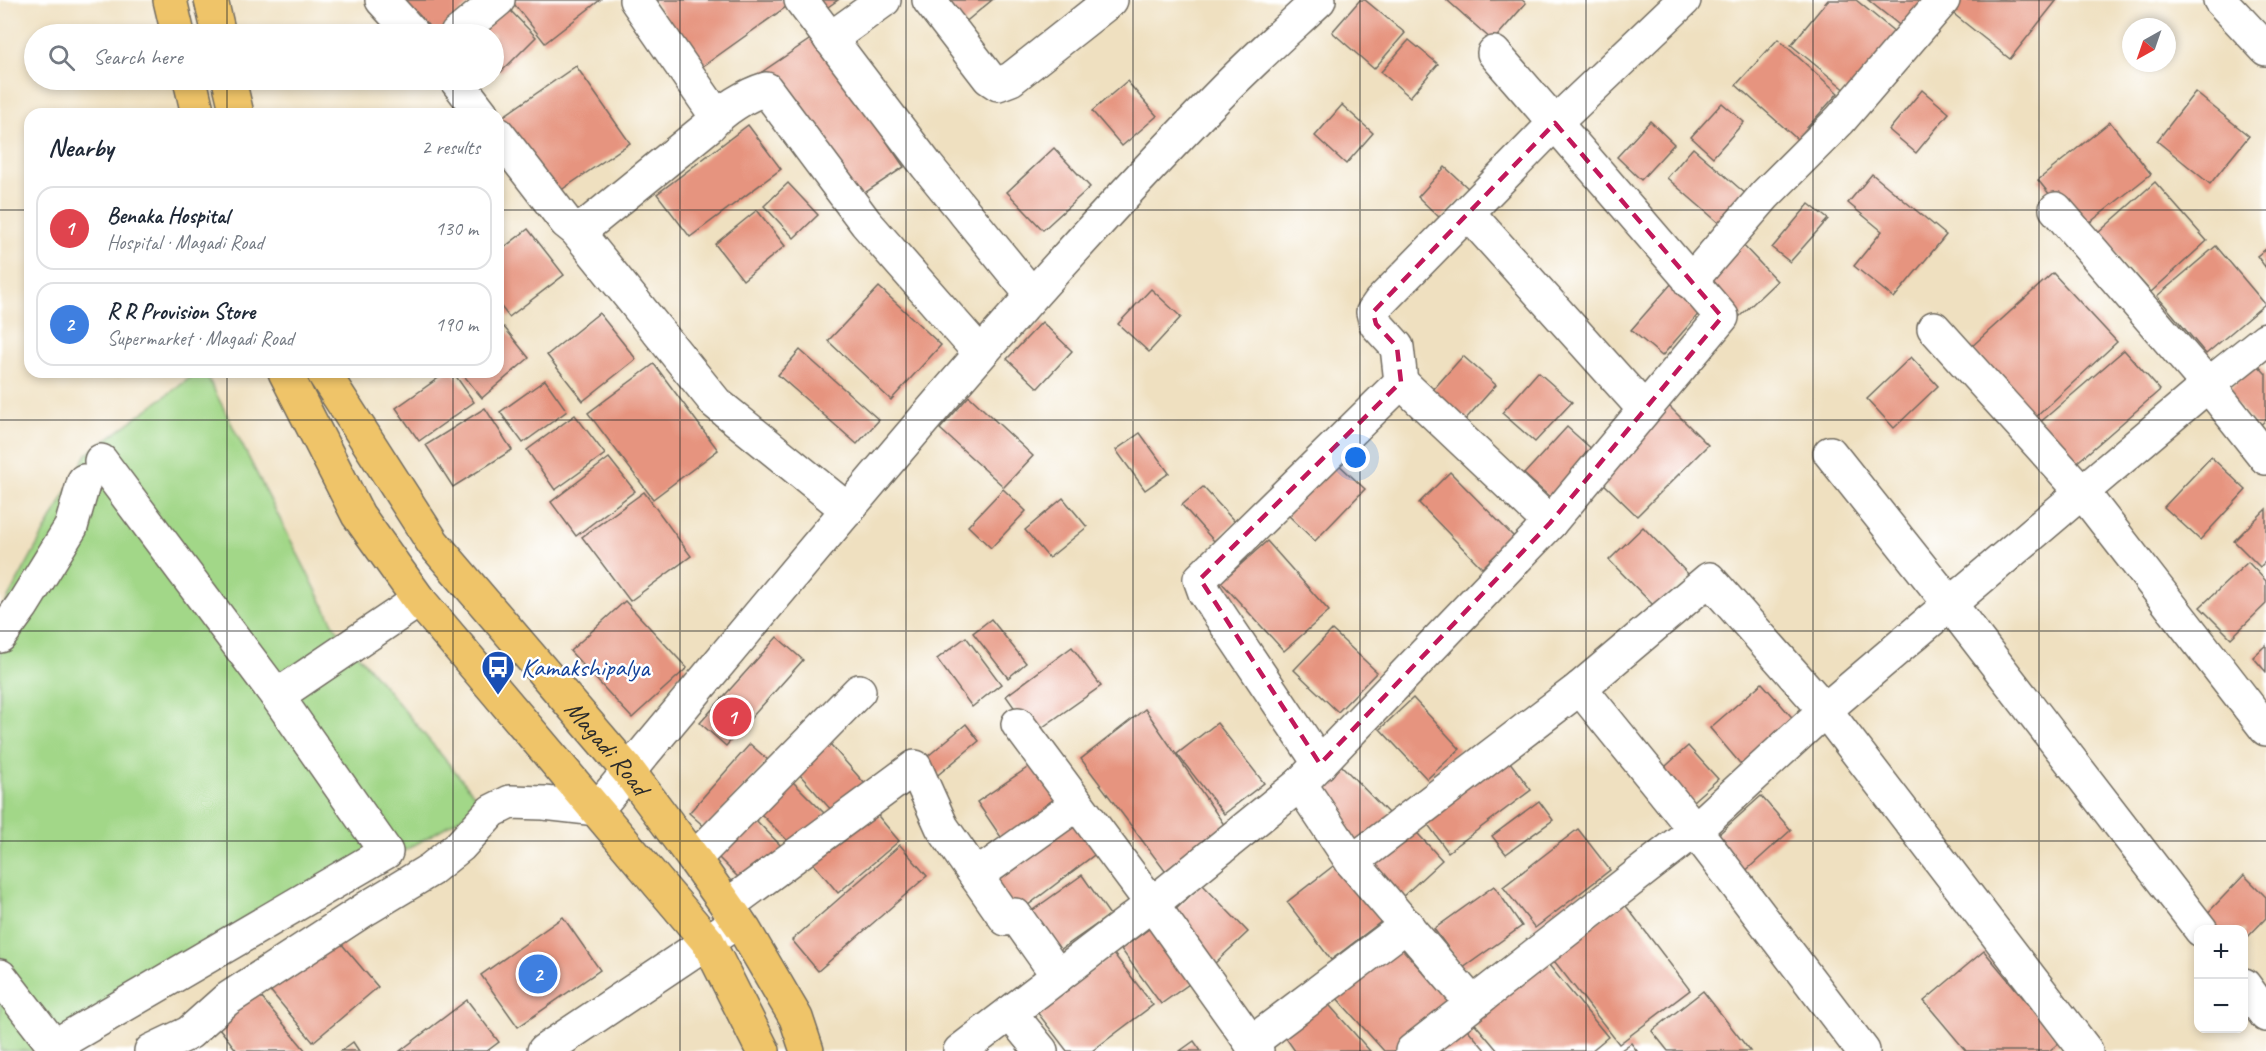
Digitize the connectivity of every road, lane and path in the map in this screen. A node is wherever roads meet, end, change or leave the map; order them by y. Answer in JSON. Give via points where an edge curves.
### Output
{"nodes":[{"id":1,"x":170,"y":0,"type":"edge"},
{"id":2,"x":211,"y":0,"type":"edge"},
{"id":3,"x":382,"y":0,"type":"edge"},
{"id":4,"x":498,"y":0,"type":"edge"},
{"id":5,"x":636,"y":0,"type":"edge"},
{"id":6,"x":801,"y":0,"type":"edge"},
{"id":7,"x":884,"y":0,"type":"edge"},
{"id":8,"x":929,"y":0,"type":"edge"},
{"id":9,"x":1111,"y":0,"type":"edge"},
{"id":10,"x":1319,"y":0,"type":"edge"},
{"id":11,"x":1684,"y":0,"type":"edge"},
{"id":12,"x":1943,"y":0,"type":"edge"},
{"id":13,"x":2220,"y":0,"type":"edge"},
{"id":14,"x":176,"y":24,"type":"edge"},
{"id":15,"x":217,"y":24,"type":"edge"},
{"id":16,"x":404,"y":24,"type":"edge"},
{"id":17,"x":469,"y":24,"type":"edge"},
{"id":18,"x":830,"y":39,"type":"junction"},
{"id":19,"x":2266,"y":49,"type":"edge"},
{"id":20,"x":1494,"y":53,"type":"dead end"},
{"id":21,"x":192,"y":90,"type":"edge"},
{"id":22,"x":231,"y":90,"type":"edge"},
{"id":23,"x":464,"y":90,"type":"edge"},
{"id":24,"x":197,"y":108,"type":"edge"},
{"id":25,"x":236,"y":108,"type":"edge"},
{"id":26,"x":477,"y":108,"type":"edge"},
{"id":27,"x":717,"y":117,"type":"junction"},
{"id":28,"x":1555,"y":123,"type":"junction"},
{"id":29,"x":504,"y":142,"type":"edge"},
{"id":30,"x":2056,"y":209,"type":"dead end"},
{"id":31,"x":1468,"y":213,"type":"junction"},
{"id":32,"x":576,"y":230,"type":"junction"},
{"id":33,"x":1690,"y":282,"type":"junction"},
{"id":34,"x":1032,"y":295,"type":"junction"},
{"id":35,"x":1934,"y":328,"type":"dead end"},
{"id":36,"x":2266,"y":339,"type":"edge"},
{"id":37,"x":980,"y":353,"type":"junction"},
{"id":38,"x":288,"y":378,"type":"edge"},
{"id":39,"x":327,"y":378,"type":"edge"},
{"id":40,"x":1401,"y":382,"type":"junction"},
{"id":41,"x":2208,"y":385,"type":"junction"},
{"id":42,"x":1644,"y":409,"type":"junction"},
{"id":43,"x":1830,"y":453,"type":"dead end"},
{"id":44,"x":2266,"y":458,"type":"edge"},
{"id":45,"x":2083,"y":493,"type":"junction"},
{"id":46,"x":848,"y":510,"type":"junction"},
{"id":47,"x":1550,"y":523,"type":"junction"},
{"id":48,"x":419,"y":600,"type":"junction"},
{"id":49,"x":1950,"y":604,"type":"junction"},
{"id":50,"x":0,"y":636,"type":"edge"},
{"id":51,"x":1580,"y":688,"type":"junction"},
{"id":52,"x":859,"y":691,"type":"dead end"},
{"id":53,"x":278,"y":696,"type":"junction"},
{"id":54,"x":1825,"y":710,"type":"junction"},
{"id":55,"x":1018,"y":724,"type":"dead end"},
{"id":56,"x":2266,"y":729,"type":"edge"},
{"id":57,"x":629,"y":772,"type":"junction"},
{"id":58,"x":1310,"y":774,"type":"junction"},
{"id":59,"x":1077,"y":804,"type":"junction"},
{"id":60,"x":597,"y":809,"type":"junction"},
{"id":61,"x":1695,"y":830,"type":"junction"},
{"id":62,"x":694,"y":859,"type":"junction"},
{"id":63,"x":1352,"y":862,"type":"junction"},
{"id":64,"x":976,"y":876,"type":"junction"},
{"id":65,"x":1152,"y":904,"type":"junction"},
{"id":66,"x":733,"y":913,"type":"junction"},
{"id":67,"x":2196,"y":925,"type":"edge"},
{"id":68,"x":1407,"y":926,"type":"junction"},
{"id":69,"x":708,"y":942,"type":"junction"},
{"id":70,"x":0,"y":976,"type":"edge"},
{"id":71,"x":1058,"y":976,"type":"junction"},
{"id":72,"x":2248,"y":990,"type":"edge"},
{"id":73,"x":1472,"y":1003,"type":"junction"},
{"id":74,"x":1010,"y":1013,"type":"junction"},
{"id":75,"x":2266,"y":1015,"type":"edge"},
{"id":76,"x":796,"y":1018,"type":"junction"},
{"id":77,"x":1254,"y":1047,"type":"edge"},
{"id":78,"x":151,"y":1051,"type":"edge"},
{"id":79,"x":544,"y":1051,"type":"edge"},
{"id":80,"x":763,"y":1051,"type":"edge"},
{"id":81,"x":807,"y":1051,"type":"edge"},
{"id":82,"x":818,"y":1051,"type":"edge"},
{"id":83,"x":960,"y":1051,"type":"edge"},
{"id":84,"x":1041,"y":1051,"type":"edge"},
{"id":85,"x":1412,"y":1051,"type":"edge"},
{"id":86,"x":1863,"y":1051,"type":"edge"},
{"id":87,"x":2086,"y":1051,"type":"edge"}],
"edges":[{"from":1,"to":14,"type":"main road"},
{"from":2,"to":15,"type":"main road"},
{"from":3,"to":16,"type":"street"},
{"from":4,"to":17,"type":"street"},
{"from":5,"to":27,"type":"street"},
{"from":6,"to":18,"type":"street"},
{"from":7,"to":18,"type":"street"},
{"from":8,"to":9,"type":"street","via":[[989,78],[998,84],[1011,80]]},
{"from":10,"to":34,"type":"street","via":[[1228,86]]},
{"from":11,"to":28,"type":"street"},
{"from":12,"to":33,"type":"street","via":[[1840,120],[1765,195]]},
{"from":13,"to":19,"type":"street"},
{"from":18,"to":34,"type":"street"},
{"from":20,"to":28,"type":"street"},
{"from":21,"to":24,"type":"main road"},
{"from":22,"to":25,"type":"main road"},
{"from":23,"to":26,"type":"street"},
{"from":27,"to":32,"type":"street","via":[[585,227]]},
{"from":27,"to":37,"type":"street","via":[[766,89],[866,223]]},
{"from":28,"to":31,"type":"street"},
{"from":28,"to":33,"type":"street"},
{"from":29,"to":32,"type":"street"},
{"from":30,"to":41,"type":"street"},
{"from":31,"to":40,"type":"street","via":[[1373,312],[1376,324],[1397,347]]},
{"from":31,"to":42,"type":"street"},
{"from":32,"to":46,"type":"street","via":[[716,403]]},
{"from":33,"to":42,"type":"street","via":[[1722,317]]},
{"from":34,"to":37,"type":"street"},
{"from":35,"to":45,"type":"street"},
{"from":36,"to":41,"type":"street"},
{"from":37,"to":46,"type":"street"},
{"from":38,"to":48,"type":"main road","name":"Magadi Road","via":[[358,514]]},
{"from":39,"to":57,"type":"main road","name":"Magadi Road","via":[[433,543]]},
{"from":40,"to":47,"type":"street"},
{"from":40,"to":58,"type":"street","via":[[1200,579]]},
{"from":41,"to":44,"type":"street"},
{"from":41,"to":45,"type":"street"},
{"from":42,"to":47,"type":"street"},
{"from":43,"to":49,"type":"street"},
{"from":45,"to":49,"type":"street"},
{"from":45,"to":56,"type":"street"},
{"from":46,"to":57,"type":"street"},
{"from":47,"to":58,"type":"street"},
{"from":48,"to":53,"type":"street"},
{"from":48,"to":60,"type":"main road","name":"Magadi Road"},
{"from":49,"to":54,"type":"street"},
{"from":49,"to":67,"type":"street"},
{"from":50,"to":53,"type":"street","via":[[71,526],[93,471]]},
{"from":51,"to":54,"type":"street","via":[[1709,579]]},
{"from":51,"to":61,"type":"street"},
{"from":51,"to":63,"type":"street"},
{"from":52,"to":62,"type":"street"},
{"from":53,"to":70,"type":"street","via":[[386,852],[54,1046]]},
{"from":54,"to":61,"type":"street"},
{"from":54,"to":87,"type":"street"},
{"from":55,"to":59,"type":"street"},
{"from":57,"to":60,"type":"street"},
{"from":57,"to":62,"type":"main road","name":"Magadi Road"},
{"from":58,"to":63,"type":"street"},
{"from":58,"to":65,"type":"street"},
{"from":59,"to":64,"type":"street"},
{"from":59,"to":65,"type":"street"},
{"from":60,"to":69,"type":"main road","name":"Magadi Road"},
{"from":60,"to":78,"type":"street","via":[[510,802],[492,812],[430,870],[226,1000],[189,1033]]},
{"from":61,"to":73,"type":"street"},
{"from":61,"to":86,"type":"street"},
{"from":62,"to":66,"type":"main road","name":"Magadi Road"},
{"from":63,"to":68,"type":"street"},
{"from":64,"to":66,"type":"street","via":[[942,827],[915,767]]},
{"from":64,"to":71,"type":"street","via":[[1006,919],[1015,915]]},
{"from":65,"to":71,"type":"street"},
{"from":65,"to":77,"type":"street"},
{"from":66,"to":69,"type":"street"},
{"from":66,"to":76,"type":"main road","name":"Magadi Road"},
{"from":68,"to":73,"type":"street"},
{"from":68,"to":77,"type":"street"},
{"from":69,"to":79,"type":"street"},
{"from":69,"to":80,"type":"main road","name":"Magadi Road"},
{"from":71,"to":74,"type":"street"},
{"from":72,"to":75,"type":"street"},
{"from":73,"to":85,"type":"street"},
{"from":74,"to":83,"type":"street"},
{"from":74,"to":84,"type":"street"},
{"from":76,"to":81,"type":"main road","name":"Magadi Road"},
{"from":76,"to":82,"type":"street"}]}
